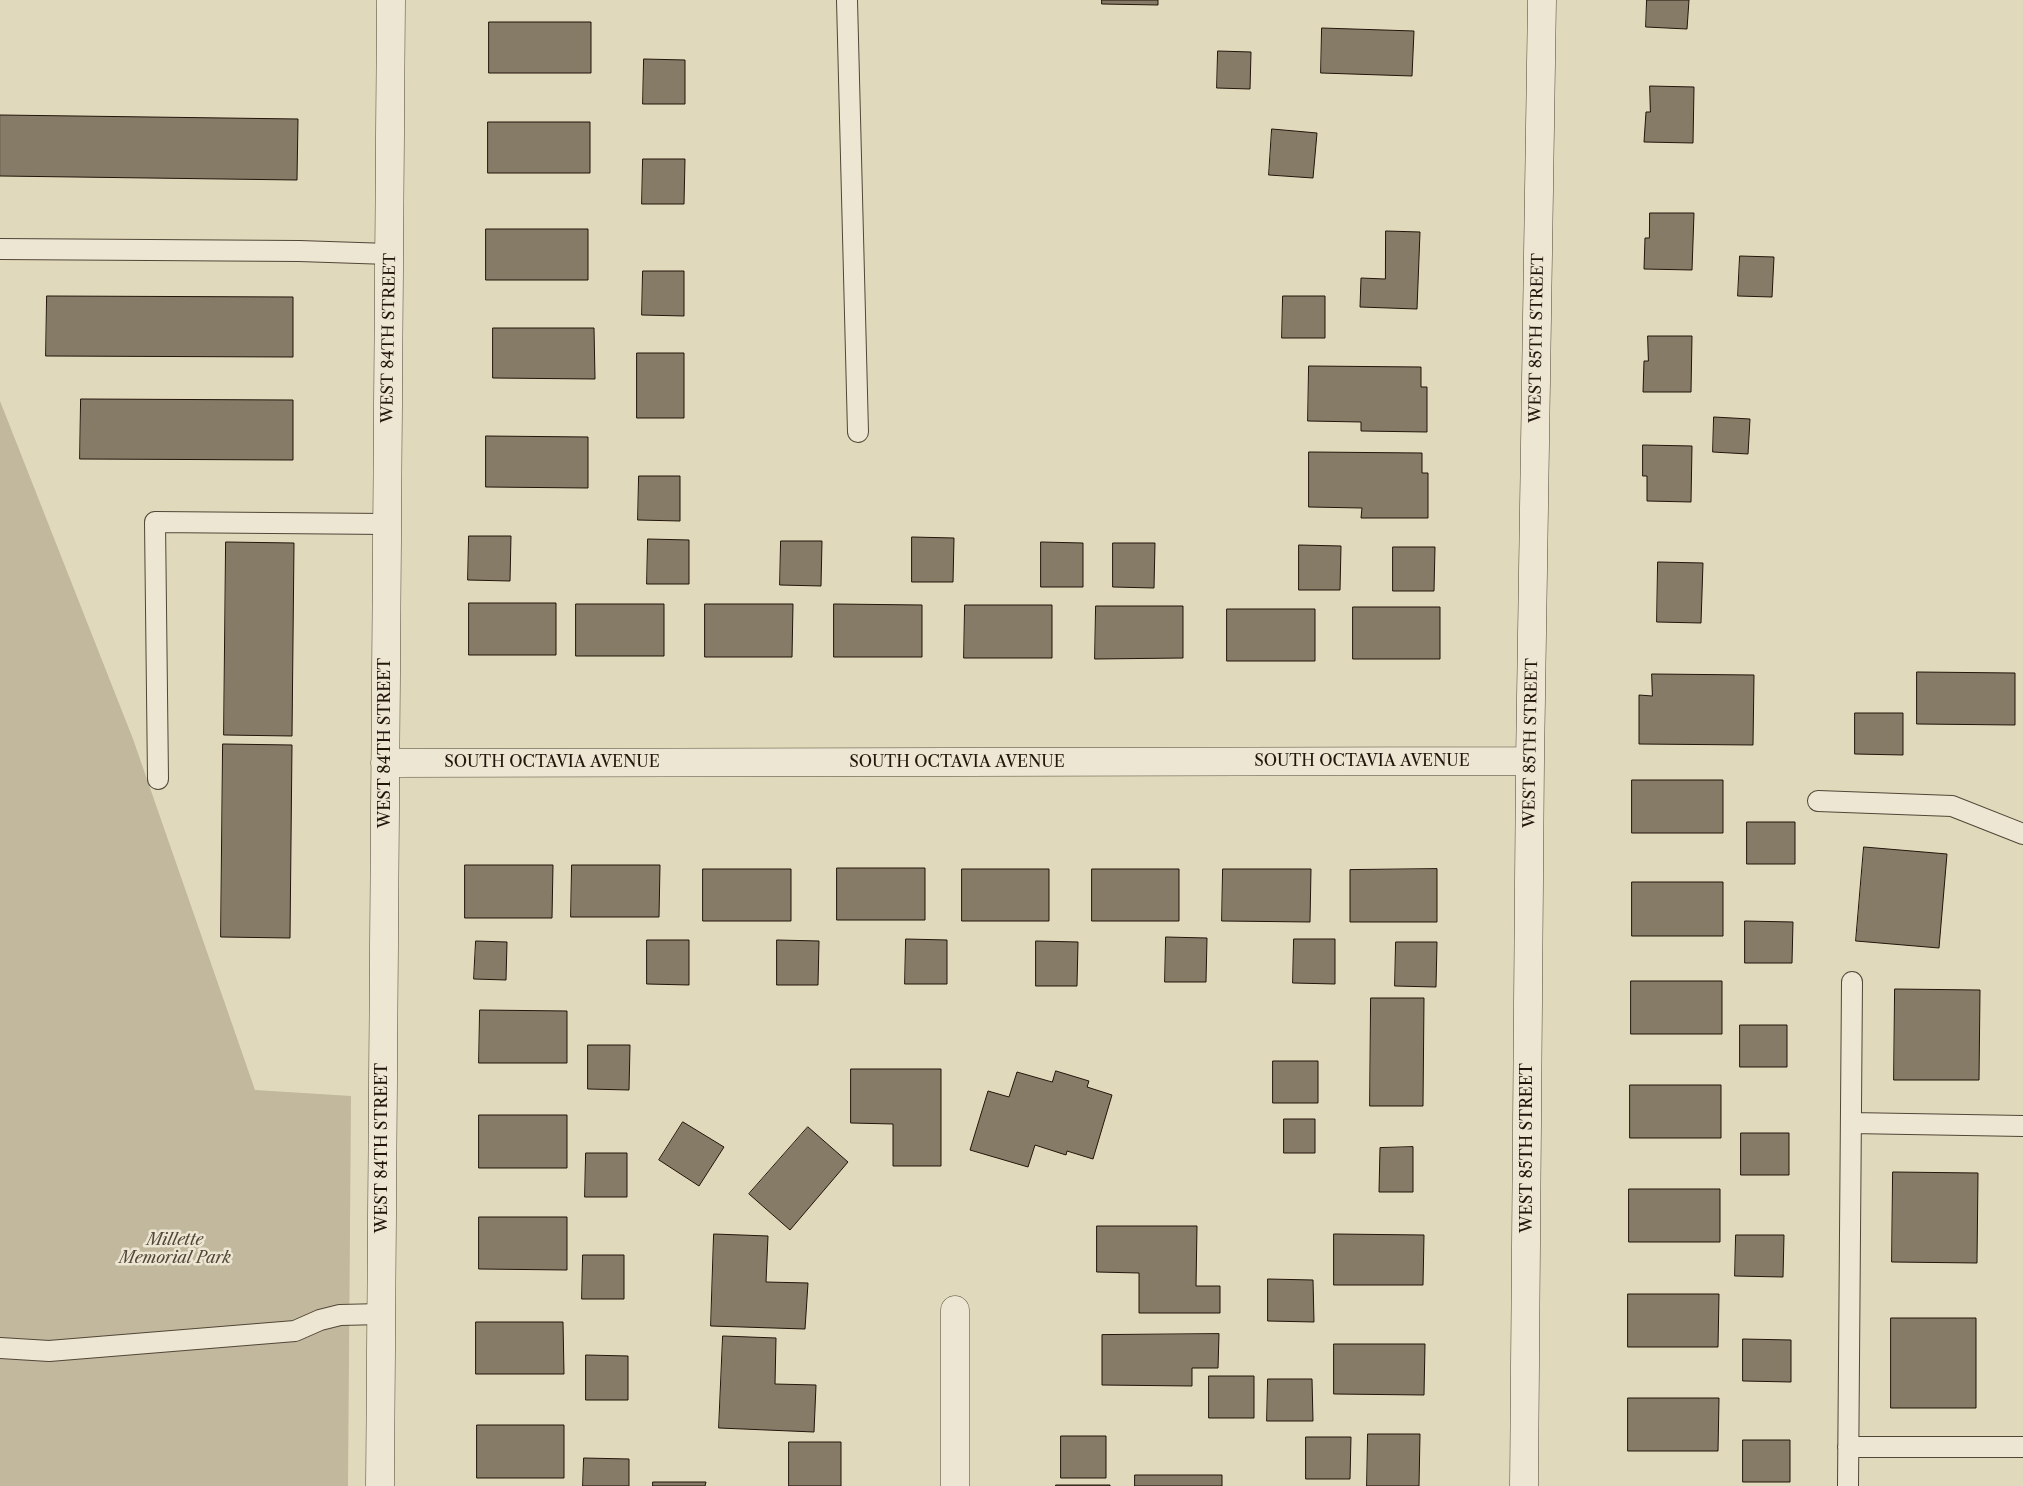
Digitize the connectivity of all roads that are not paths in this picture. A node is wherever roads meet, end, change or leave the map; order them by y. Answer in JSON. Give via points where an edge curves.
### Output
{"nodes":[{"id":1,"x":391,"y":0,"type":"edge"},
{"id":2,"x":847,"y":0,"type":"edge"},
{"id":3,"x":1542,"y":0,"type":"edge"},
{"id":4,"x":0,"y":249,"type":"edge"},
{"id":5,"x":389,"y":254,"type":"junction"},
{"id":6,"x":858,"y":432,"type":"dead end"},
{"id":7,"x":387,"y":524,"type":"junction"},
{"id":8,"x":1530,"y":761,"type":"junction"},
{"id":9,"x":385,"y":763,"type":"junction"},
{"id":10,"x":158,"y":779,"type":"dead end"},
{"id":11,"x":1818,"y":801,"type":"dead end"},
{"id":12,"x":2023,"y":834,"type":"edge"},
{"id":13,"x":1852,"y":982,"type":"dead end"},
{"id":14,"x":1851,"y":1123,"type":"junction"},
{"id":15,"x":2023,"y":1126,"type":"edge"},
{"id":16,"x":955,"y":1310,"type":"dead end"},
{"id":17,"x":381,"y":1314,"type":"junction"},
{"id":18,"x":0,"y":1348,"type":"edge"},
{"id":19,"x":1848,"y":1447,"type":"junction"},
{"id":20,"x":2023,"y":1447,"type":"edge"},
{"id":21,"x":380,"y":1486,"type":"edge"},
{"id":22,"x":954,"y":1486,"type":"edge"},
{"id":23,"x":1524,"y":1486,"type":"edge"},
{"id":24,"x":1848,"y":1486,"type":"edge"}],
"edges":[{"from":1,"to":5,"type":"street","name":"WEST 84TH STREET"},
{"from":2,"to":6,"type":"lane"},
{"from":3,"to":8,"type":"street","name":"WEST 85TH STREET"},
{"from":4,"to":5,"type":"lane"},
{"from":5,"to":7,"type":"street","name":"WEST 84TH STREET"},
{"from":7,"to":9,"type":"street","name":"WEST 84TH STREET"},
{"from":7,"to":10,"type":"lane","via":[[155,522]]},
{"from":8,"to":9,"type":"street","name":"SOUTH OCTAVIA AVENUE"},
{"from":8,"to":23,"type":"street","name":"WEST 85TH STREET"},
{"from":9,"to":17,"type":"street","name":"WEST 84TH STREET"},
{"from":11,"to":12,"type":"lane","via":[[1952,806]]},
{"from":13,"to":14,"type":"lane"},
{"from":14,"to":15,"type":"lane"},
{"from":14,"to":19,"type":"lane"},
{"from":16,"to":22,"type":"street"},
{"from":17,"to":18,"type":"lane","via":[[340,1315],[295,1331],[50,1351]]},
{"from":17,"to":21,"type":"street","name":"WEST 84TH STREET"},
{"from":19,"to":20,"type":"lane"},
{"from":19,"to":24,"type":"lane"}]}
